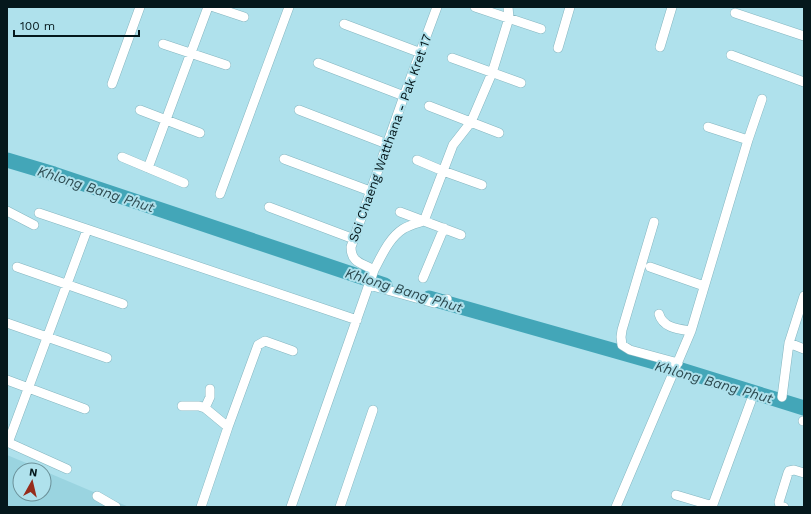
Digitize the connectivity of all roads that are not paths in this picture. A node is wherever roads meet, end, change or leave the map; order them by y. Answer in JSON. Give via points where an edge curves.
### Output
{"nodes":[{"id":1,"x":140,"y":7,"type":"edge"},
{"id":2,"x":208,"y":7,"type":"edge"},
{"id":3,"x":214,"y":7,"type":"edge"},
{"id":4,"x":288,"y":7,"type":"edge"},
{"id":5,"x":437,"y":7,"type":"edge"},
{"id":6,"x":475,"y":7,"type":"edge"},
{"id":7,"x":508,"y":7,"type":"edge"},
{"id":8,"x":570,"y":7,"type":"edge"},
{"id":9,"x":672,"y":7,"type":"edge"},
{"id":10,"x":735,"y":13,"type":"dead end"},
{"id":11,"x":244,"y":17,"type":"dead end"},
{"id":12,"x":509,"y":18,"type":"junction"},
{"id":13,"x":344,"y":24,"type":"dead end"},
{"id":14,"x":541,"y":29,"type":"dead end"},
{"id":15,"x":804,"y":36,"type":"edge"},
{"id":16,"x":164,"y":44,"type":"dead end"},
{"id":17,"x":660,"y":46,"type":"dead end"},
{"id":18,"x":558,"y":48,"type":"dead end"},
{"id":19,"x":421,"y":53,"type":"junction"},
{"id":20,"x":191,"y":54,"type":"junction"},
{"id":21,"x":731,"y":55,"type":"dead end"},
{"id":22,"x":452,"y":58,"type":"dead end"},
{"id":23,"x":318,"y":63,"type":"dead end"},
{"id":24,"x":226,"y":65,"type":"dead end"},
{"id":25,"x":492,"y":73,"type":"junction"},
{"id":26,"x":804,"y":82,"type":"edge"},
{"id":27,"x":521,"y":83,"type":"dead end"},
{"id":28,"x":112,"y":84,"type":"dead end"},
{"id":29,"x":404,"y":96,"type":"junction"},
{"id":30,"x":762,"y":98,"type":"dead end"},
{"id":31,"x":429,"y":106,"type":"dead end"},
{"id":32,"x":140,"y":110,"type":"dead end"},
{"id":33,"x":299,"y":110,"type":"dead end"},
{"id":34,"x":166,"y":120,"type":"junction"},
{"id":35,"x":471,"y":122,"type":"junction"},
{"id":36,"x":708,"y":127,"type":"dead end"},
{"id":37,"x":200,"y":133,"type":"dead end"},
{"id":38,"x":499,"y":133,"type":"dead end"},
{"id":39,"x":748,"y":140,"type":"junction"},
{"id":40,"x":387,"y":144,"type":"junction"},
{"id":41,"x":122,"y":157,"type":"dead end"},
{"id":42,"x":284,"y":158,"type":"dead end"},
{"id":43,"x":417,"y":160,"type":"dead end"},
{"id":44,"x":148,"y":168,"type":"junction"},
{"id":45,"x":443,"y":171,"type":"junction"},
{"id":46,"x":184,"y":183,"type":"dead end"},
{"id":47,"x":482,"y":185,"type":"dead end"},
{"id":48,"x":370,"y":191,"type":"junction"},
{"id":49,"x":220,"y":194,"type":"dead end"},
{"id":50,"x":269,"y":207,"type":"dead end"},
{"id":51,"x":7,"y":211,"type":"edge"},
{"id":52,"x":39,"y":212,"type":"dead end"},
{"id":53,"x":400,"y":212,"type":"dead end"},
{"id":54,"x":424,"y":221,"type":"junction"},
{"id":55,"x":654,"y":222,"type":"dead end"},
{"id":56,"x":34,"y":224,"type":"dead end"},
{"id":57,"x":444,"y":228,"type":"junction"},
{"id":58,"x":86,"y":230,"type":"junction"},
{"id":59,"x":461,"y":235,"type":"dead end"},
{"id":60,"x":354,"y":239,"type":"junction"},
{"id":61,"x":17,"y":267,"type":"dead end"},
{"id":62,"x":650,"y":267,"type":"dead end"},
{"id":63,"x":423,"y":278,"type":"dead end"},
{"id":64,"x":371,"y":279,"type":"junction"},
{"id":65,"x":67,"y":284,"type":"junction"},
{"id":66,"x":704,"y":286,"type":"junction"},
{"id":67,"x":804,"y":296,"type":"edge"},
{"id":68,"x":447,"y":299,"type":"dead end"},
{"id":69,"x":123,"y":304,"type":"dead end"},
{"id":70,"x":659,"y":314,"type":"dead end"},
{"id":71,"x":357,"y":320,"type":"junction"},
{"id":72,"x":7,"y":323,"type":"edge"},
{"id":73,"x":691,"y":331,"type":"junction"},
{"id":74,"x":48,"y":337,"type":"junction"},
{"id":75,"x":789,"y":343,"type":"junction"},
{"id":76,"x":804,"y":349,"type":"edge"},
{"id":77,"x":293,"y":351,"type":"dead end"},
{"id":78,"x":107,"y":358,"type":"dead end"},
{"id":79,"x":676,"y":368,"type":"junction"},
{"id":80,"x":7,"y":380,"type":"edge"},
{"id":81,"x":28,"y":388,"type":"junction"},
{"id":82,"x":210,"y":389,"type":"dead end"},
{"id":83,"x":782,"y":397,"type":"dead end"},
{"id":84,"x":751,"y":401,"type":"dead end"},
{"id":85,"x":182,"y":406,"type":"dead end"},
{"id":86,"x":205,"y":408,"type":"junction"},
{"id":87,"x":85,"y":409,"type":"dead end"},
{"id":88,"x":373,"y":410,"type":"dead end"},
{"id":89,"x":228,"y":427,"type":"junction"},
{"id":90,"x":8,"y":442,"type":"edge"},
{"id":91,"x":67,"y":469,"type":"dead end"},
{"id":92,"x":804,"y":473,"type":"edge"},
{"id":93,"x":676,"y":495,"type":"dead end"},
{"id":94,"x":97,"y":496,"type":"dead end"},
{"id":95,"x":105,"y":504,"type":"edge"},
{"id":96,"x":712,"y":506,"type":"edge"},
{"id":97,"x":116,"y":507,"type":"edge"},
{"id":98,"x":201,"y":507,"type":"edge"},
{"id":99,"x":291,"y":507,"type":"edge"},
{"id":100,"x":340,"y":507,"type":"edge"},
{"id":101,"x":616,"y":507,"type":"edge"},
{"id":102,"x":784,"y":507,"type":"edge"}],
"edges":[{"from":1,"to":28,"type":"street"},
{"from":2,"to":20,"type":"street"},
{"from":3,"to":11,"type":"street"},
{"from":4,"to":49,"type":"street"},
{"from":5,"to":19,"type":"street","name":"Soi Chaeng Watthana - Pak Kret 17"},
{"from":6,"to":12,"type":"street"},
{"from":7,"to":12,"type":"street"},
{"from":8,"to":18,"type":"street"},
{"from":9,"to":17,"type":"street"},
{"from":10,"to":15,"type":"street"},
{"from":12,"to":14,"type":"street"},
{"from":12,"to":25,"type":"street"},
{"from":13,"to":19,"type":"street"},
{"from":16,"to":20,"type":"street"},
{"from":19,"to":29,"type":"street","name":"Soi Chaeng Watthana - Pak Kret 17"},
{"from":20,"to":24,"type":"street"},
{"from":20,"to":34,"type":"street"},
{"from":21,"to":26,"type":"street"},
{"from":22,"to":25,"type":"street"},
{"from":23,"to":29,"type":"street"},
{"from":25,"to":27,"type":"street"},
{"from":25,"to":35,"type":"street"},
{"from":29,"to":40,"type":"street","name":"Soi Chaeng Watthana - Pak Kret 17"},
{"from":30,"to":39,"type":"street"},
{"from":31,"to":35,"type":"street"},
{"from":32,"to":34,"type":"street"},
{"from":33,"to":40,"type":"street"},
{"from":34,"to":37,"type":"street"},
{"from":34,"to":44,"type":"street"},
{"from":35,"to":38,"type":"street"},
{"from":35,"to":45,"type":"street","via":[[453,145]]},
{"from":36,"to":39,"type":"street"},
{"from":39,"to":66,"type":"street"},
{"from":40,"to":48,"type":"street","name":"Soi Chaeng Watthana - Pak Kret 17"},
{"from":41,"to":44,"type":"street"},
{"from":42,"to":48,"type":"street"},
{"from":43,"to":45,"type":"street"},
{"from":44,"to":46,"type":"street"},
{"from":45,"to":47,"type":"street"},
{"from":45,"to":54,"type":"street"},
{"from":48,"to":60,"type":"street","name":"Soi Chaeng Watthana - Pak Kret 17"},
{"from":50,"to":60,"type":"street"},
{"from":51,"to":56,"type":"street"},
{"from":52,"to":58,"type":"street"},
{"from":53,"to":54,"type":"street"},
{"from":54,"to":57,"type":"street"},
{"from":54,"to":64,"type":"street","via":[[403,229],[385,247]]},
{"from":55,"to":79,"type":"street","via":[[622,330],[621,342],[630,350]]},
{"from":57,"to":59,"type":"street"},
{"from":57,"to":63,"type":"street"},
{"from":58,"to":65,"type":"street"},
{"from":58,"to":71,"type":"street"},
{"from":60,"to":64,"type":"street","name":"Soi Chaeng Watthana - Pak Kret 17","via":[[350,247],[351,255]]},
{"from":61,"to":65,"type":"street"},
{"from":62,"to":66,"type":"street"},
{"from":64,"to":68,"type":"street","name":"Soi Chaeng Watthana - Pak Kret 17","via":[[434,303]]},
{"from":64,"to":71,"type":"street"},
{"from":65,"to":69,"type":"street"},
{"from":65,"to":74,"type":"street"},
{"from":66,"to":73,"type":"street"},
{"from":67,"to":75,"type":"street"},
{"from":70,"to":73,"type":"street","via":[[663,322],[669,326]]},
{"from":71,"to":99,"type":"street"},
{"from":72,"to":74,"type":"street"},
{"from":73,"to":79,"type":"street"},
{"from":74,"to":78,"type":"street"},
{"from":74,"to":81,"type":"street"},
{"from":75,"to":76,"type":"street"},
{"from":75,"to":83,"type":"street"},
{"from":77,"to":89,"type":"street","via":[[265,341],[258,345]]},
{"from":79,"to":101,"type":"street"},
{"from":80,"to":81,"type":"street"},
{"from":81,"to":87,"type":"street"},
{"from":81,"to":90,"type":"street"},
{"from":82,"to":86,"type":"street","via":[[210,397]]},
{"from":84,"to":96,"type":"street"},
{"from":85,"to":86,"type":"street"},
{"from":86,"to":89,"type":"street"},
{"from":88,"to":100,"type":"street"},
{"from":89,"to":98,"type":"street"},
{"from":90,"to":91,"type":"street"},
{"from":92,"to":102,"type":"street","via":[[789,471],[779,502],[780,506]]},
{"from":93,"to":96,"type":"street"},
{"from":94,"to":95,"type":"street"},
{"from":95,"to":97,"type":"street"}]}
